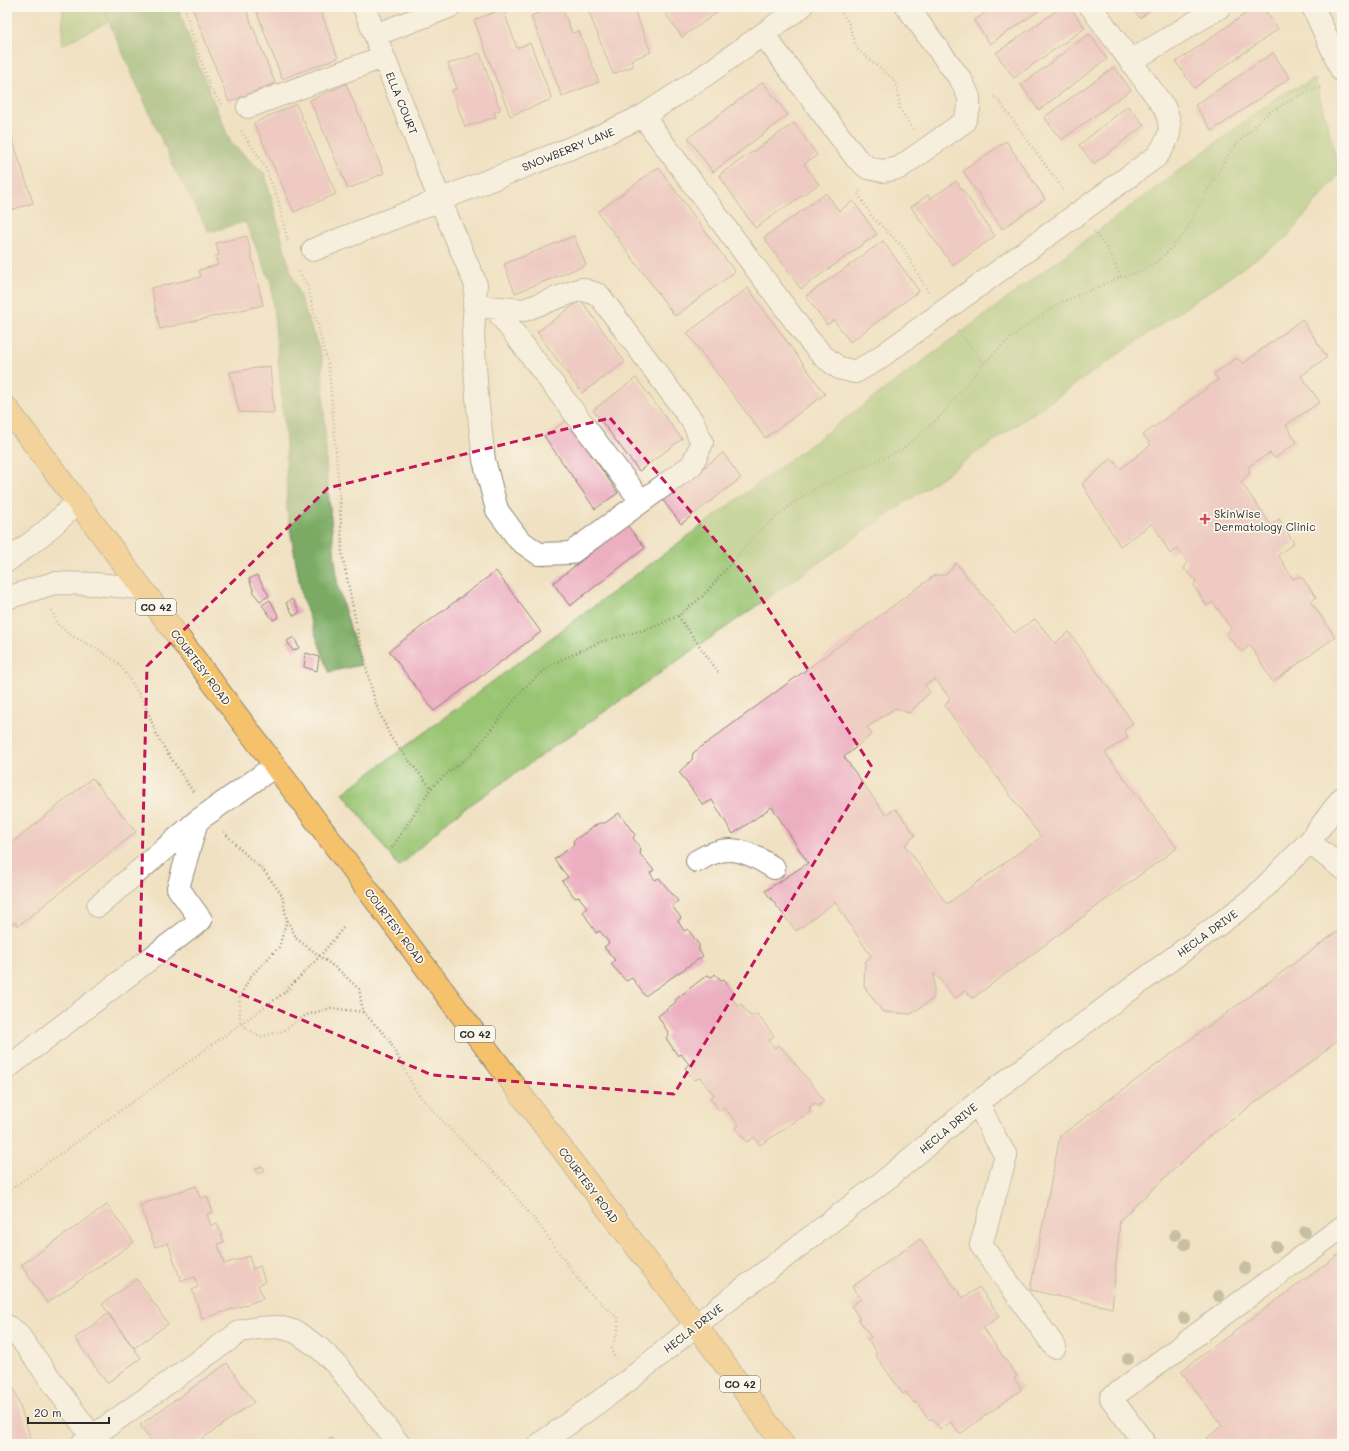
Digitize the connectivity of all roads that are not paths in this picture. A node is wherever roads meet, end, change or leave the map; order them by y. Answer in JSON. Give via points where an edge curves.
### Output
{"nodes":[{"id":1,"x":364,"y":7,"type":"edge"},
{"id":2,"x":449,"y":7,"type":"edge"},
{"id":3,"x":801,"y":7,"type":"edge"},
{"id":4,"x":907,"y":7,"type":"edge"},
{"id":5,"x":1091,"y":7,"type":"edge"},
{"id":6,"x":1220,"y":7,"type":"edge"},
{"id":7,"x":1313,"y":7,"type":"edge"},
{"id":8,"x":763,"y":34,"type":"junction"},
{"id":9,"x":375,"y":35,"type":"junction"},
{"id":10,"x":383,"y":57,"type":"junction"},
{"id":11,"x":1132,"y":62,"type":"junction"},
{"id":12,"x":1335,"y":78,"type":"edge"},
{"id":13,"x":248,"y":107,"type":"dead end"},
{"id":14,"x":643,"y":116,"type":"junction"},
{"id":15,"x":440,"y":200,"type":"junction"},
{"id":16,"x":313,"y":250,"type":"dead end"},
{"id":17,"x":485,"y":307,"type":"junction"},
{"id":18,"x":7,"y":408,"type":"edge"},
{"id":19,"x":641,"y":501,"type":"junction"},
{"id":20,"x":78,"y":502,"type":"junction"},
{"id":21,"x":7,"y":561,"type":"edge"},
{"id":22,"x":142,"y":588,"type":"junction"},
{"id":23,"x":7,"y":598,"type":"edge"},
{"id":24,"x":275,"y":766,"type":"junction"},
{"id":25,"x":1342,"y":798,"type":"edge"},
{"id":26,"x":202,"y":818,"type":"junction"},
{"id":27,"x":1309,"y":842,"type":"junction"},
{"id":28,"x":697,"y":861,"type":"dead end"},
{"id":29,"x":774,"y":868,"type":"dead end"},
{"id":30,"x":1342,"y":868,"type":"edge"},
{"id":31,"x":98,"y":906,"type":"dead end"},
{"id":32,"x":7,"y":1068,"type":"edge"},
{"id":33,"x":978,"y":1102,"type":"junction"},
{"id":34,"x":1342,"y":1228,"type":"edge"},
{"id":35,"x":696,"y":1324,"type":"junction"},
{"id":36,"x":7,"y":1326,"type":"edge"},
{"id":37,"x":1055,"y":1347,"type":"dead end"},
{"id":38,"x":90,"y":1442,"type":"edge"},
{"id":39,"x":399,"y":1444,"type":"edge"},
{"id":40,"x":540,"y":1444,"type":"edge"},
{"id":41,"x":783,"y":1444,"type":"edge"},
{"id":42,"x":1145,"y":1444,"type":"edge"}],
"edges":[{"from":1,"to":9,"type":"street","name":"ELLA COURT"},
{"from":2,"to":9,"type":"street"},
{"from":3,"to":8,"type":"street","name":"SNOWBERRY LANE"},
{"from":4,"to":8,"type":"street","via":[[961,80],[969,97],[969,108],[964,122],[899,168],[883,171],[868,168],[856,158]]},
{"from":5,"to":11,"type":"street"},
{"from":6,"to":11,"type":"street"},
{"from":7,"to":12,"type":"street"},
{"from":8,"to":14,"type":"street","name":"SNOWBERRY LANE"},
{"from":9,"to":10,"type":"street","name":"ELLA COURT"},
{"from":10,"to":13,"type":"street"},
{"from":10,"to":15,"type":"street","name":"ELLA COURT"},
{"from":11,"to":14,"type":"street","via":[[1169,117],[1170,129],[1166,143],[1157,156],[875,361],[855,372],[839,368],[823,356],[809,340]]},
{"from":14,"to":15,"type":"street","name":"SNOWBERRY LANE","via":[[591,140]]},
{"from":15,"to":16,"type":"street","name":"SNOWBERRY LANE"},
{"from":15,"to":17,"type":"street","name":"ELLA COURT"},
{"from":17,"to":19,"type":"street"},
{"from":17,"to":19,"type":"street","name":"ELLA COURT","via":[[524,310],[581,288],[599,296],[693,422],[702,443],[692,465]]},
{"from":17,"to":19,"type":"street","name":"ELLA COURT","via":[[473,334],[484,460],[497,510],[519,540],[540,554],[571,552]]},
{"from":18,"to":20,"type":"main road","name":"COURTESY ROAD","number":"CO 42"},
{"from":20,"to":21,"type":"street","via":[[44,533]]},
{"from":20,"to":22,"type":"main road","name":"COURTESY ROAD","number":"CO 42"},
{"from":22,"to":23,"type":"street","via":[[54,583]]},
{"from":22,"to":24,"type":"main road","name":"COURTESY ROAD","number":"CO 42"},
{"from":24,"to":26,"type":"street"},
{"from":24,"to":35,"type":"main road","name":"COURTESY ROAD","number":"CO 42"},
{"from":25,"to":27,"type":"street","name":"HECLA DRIVE"},
{"from":26,"to":31,"type":"street"},
{"from":26,"to":32,"type":"street","via":[[178,888],[201,920]]},
{"from":27,"to":30,"type":"street"},
{"from":27,"to":33,"type":"street","name":"HECLA DRIVE","via":[[1253,899]]},
{"from":28,"to":29,"type":"street","via":[[725,849],[755,856]]},
{"from":33,"to":35,"type":"street","name":"HECLA DRIVE","via":[[889,1177]]},
{"from":33,"to":37,"type":"street","via":[[1006,1156],[981,1244]]},
{"from":34,"to":42,"type":"street","via":[[1111,1398]]},
{"from":35,"to":40,"type":"street","name":"HECLA DRIVE","via":[[629,1380]]},
{"from":35,"to":41,"type":"main road","name":"COURTESY ROAD","number":"CO 42"},
{"from":36,"to":38,"type":"street","via":[[17,1333]]},
{"from":38,"to":39,"type":"street","via":[[240,1331],[279,1327],[296,1332],[318,1347]]}]}
